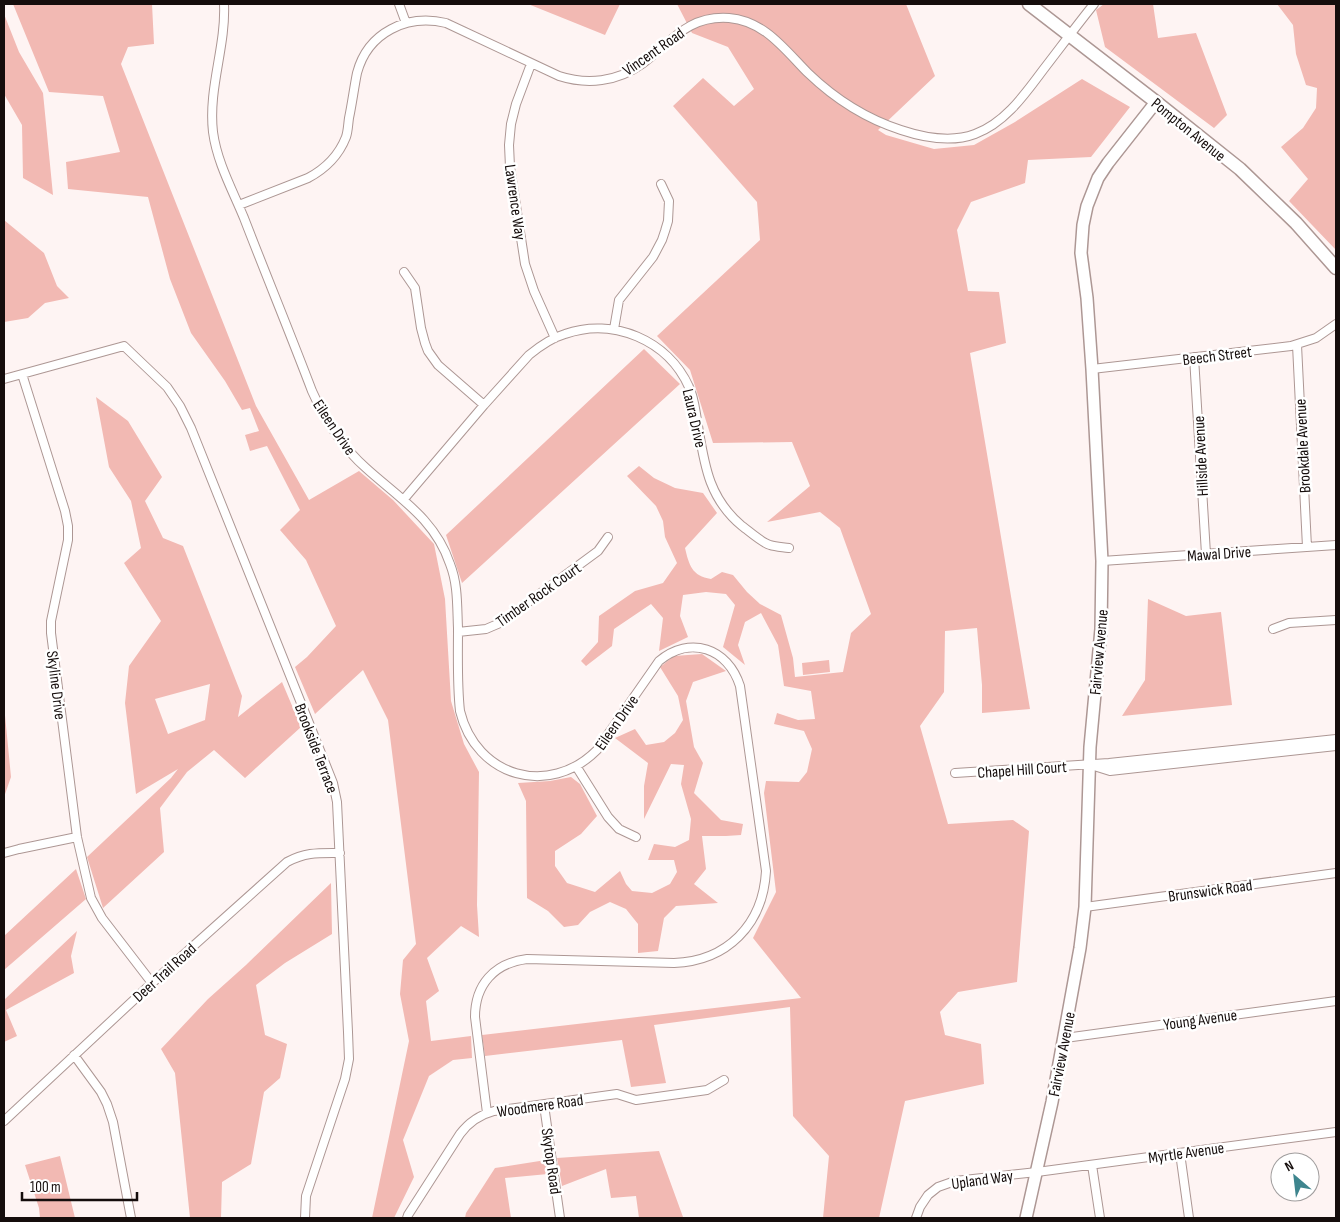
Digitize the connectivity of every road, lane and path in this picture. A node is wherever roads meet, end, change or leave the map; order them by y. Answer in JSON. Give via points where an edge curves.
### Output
{"nodes":[{"id":1,"x":224,"y":4,"type":"edge"},
{"id":2,"x":399,"y":4,"type":"edge"},
{"id":3,"x":1029,"y":4,"type":"edge"},
{"id":4,"x":1094,"y":4,"type":"edge"},
{"id":5,"x":406,"y":23,"type":"junction"},
{"id":6,"x":1070,"y":36,"type":"junction"},
{"id":7,"x":531,"y":64,"type":"junction"},
{"id":8,"x":1156,"y":102,"type":"junction"},
{"id":9,"x":661,"y":184,"type":"dead end"},
{"id":10,"x":239,"y":205,"type":"junction"},
{"id":11,"x":1336,"y":268,"type":"edge"},
{"id":12,"x":404,"y":272,"type":"dead end"},
{"id":13,"x":1336,"y":324,"type":"edge"},
{"id":14,"x":614,"y":329,"type":"junction"},
{"id":15,"x":556,"y":338,"type":"junction"},
{"id":16,"x":1296,"y":345,"type":"junction"},
{"id":17,"x":1194,"y":357,"type":"junction"},
{"id":18,"x":1092,"y":369,"type":"junction"},
{"id":19,"x":22,"y":374,"type":"junction"},
{"id":20,"x":4,"y":379,"type":"edge"},
{"id":21,"x":484,"y":405,"type":"junction"},
{"id":22,"x":404,"y":499,"type":"junction"},
{"id":23,"x":608,"y":537,"type":"dead end"},
{"id":24,"x":1336,"y":545,"type":"edge"},
{"id":25,"x":1307,"y":547,"type":"junction"},
{"id":26,"x":789,"y":548,"type":"dead end"},
{"id":27,"x":1206,"y":554,"type":"junction"},
{"id":28,"x":1102,"y":561,"type":"junction"},
{"id":29,"x":1336,"y":620,"type":"edge"},
{"id":30,"x":1273,"y":629,"type":"dead end"},
{"id":31,"x":458,"y":632,"type":"junction"},
{"id":32,"x":1336,"y":739,"type":"edge"},
{"id":33,"x":1336,"y":746,"type":"edge"},
{"id":34,"x":1295,"y":747,"type":"junction"},
{"id":35,"x":1090,"y":764,"type":"junction"},
{"id":36,"x":576,"y":766,"type":"junction"},
{"id":37,"x":955,"y":773,"type":"dead end"},
{"id":38,"x":77,"y":837,"type":"junction"},
{"id":39,"x":636,"y":837,"type":"dead end"},
{"id":40,"x":340,"y":853,"type":"junction"},
{"id":41,"x":4,"y":854,"type":"edge"},
{"id":42,"x":1336,"y":873,"type":"edge"},
{"id":43,"x":1085,"y":906,"type":"junction"},
{"id":44,"x":152,"y":983,"type":"junction"},
{"id":45,"x":1336,"y":1001,"type":"edge"},
{"id":46,"x":1065,"y":1038,"type":"junction"},
{"id":47,"x":74,"y":1055,"type":"junction"},
{"id":48,"x":724,"y":1080,"type":"dead end"},
{"id":49,"x":544,"y":1105,"type":"junction"},
{"id":50,"x":487,"y":1113,"type":"junction"},
{"id":51,"x":4,"y":1121,"type":"edge"},
{"id":52,"x":1336,"y":1132,"type":"edge"},
{"id":53,"x":1180,"y":1153,"type":"junction"},
{"id":54,"x":1092,"y":1165,"type":"junction"},
{"id":55,"x":1036,"y":1172,"type":"junction"},
{"id":56,"x":130,"y":1218,"type":"edge"},
{"id":57,"x":305,"y":1218,"type":"edge"},
{"id":58,"x":407,"y":1218,"type":"edge"},
{"id":59,"x":560,"y":1218,"type":"edge"},
{"id":60,"x":916,"y":1218,"type":"edge"},
{"id":61,"x":1026,"y":1218,"type":"edge"},
{"id":62,"x":1100,"y":1218,"type":"edge"},
{"id":63,"x":1189,"y":1218,"type":"edge"}],
"edges":[{"from":1,"to":10,"type":"street","name":"Eileen Drive","via":[[212,122],[218,156]]},
{"from":2,"to":5,"type":"street"},
{"from":3,"to":6,"type":"main road","name":"Pompton Avenue"},
{"from":4,"to":6,"type":"street","name":"Vincent Road"},
{"from":5,"to":7,"type":"street","name":"Vincent Road","via":[[430,20],[446,23]]},
{"from":5,"to":10,"type":"street","name":"Vincent Road","via":[[378,38],[364,57],[356,79],[347,135],[328,164],[308,178]]},
{"from":6,"to":7,"type":"street","name":"Vincent Road","via":[[1022,98],[1002,118],[975,135],[957,139],[906,132],[862,113],[817,81],[768,33],[754,24],[730,18],[688,26],[642,64],[606,80],[568,79]]},
{"from":6,"to":8,"type":"main road","name":"Pompton Avenue"},
{"from":7,"to":15,"type":"street","name":"Lawrence Way","via":[[511,124],[509,161],[525,264]]},
{"from":8,"to":11,"type":"main road","name":"Pompton Avenue","via":[[1240,169],[1296,223]]},
{"from":8,"to":18,"type":"main road","name":"Fairview Avenue","via":[[1104,170],[1084,216],[1081,253]]},
{"from":9,"to":14,"type":"street","via":[[669,201],[665,232],[653,257],[618,300]]},
{"from":10,"to":22,"type":"street","name":"Eileen Drive","via":[[324,415],[356,459]]},
{"from":12,"to":21,"type":"street","via":[[415,288],[420,328],[428,351],[444,371]]},
{"from":13,"to":16,"type":"street","name":"Beech Street","via":[[1316,338]]},
{"from":14,"to":15,"type":"street","name":"Laura Drive","via":[[582,329]]},
{"from":14,"to":26,"type":"street","name":"Laura Drive","via":[[649,342],[673,361],[693,397],[706,469],[719,500],[731,516],[769,545]]},
{"from":15,"to":21,"type":"street","name":"Laura Drive","via":[[529,356]]},
{"from":16,"to":17,"type":"street","name":"Beech Street"},
{"from":16,"to":25,"type":"street","name":"Brookdale Avenue"},
{"from":17,"to":18,"type":"street","name":"Beech Street"},
{"from":17,"to":27,"type":"street","name":"Hillside Avenue"},
{"from":18,"to":28,"type":"main road","name":"Fairview Avenue"},
{"from":19,"to":20,"type":"street"},
{"from":19,"to":38,"type":"street","name":"Skyline Drive","via":[[68,526],[51,633]]},
{"from":19,"to":40,"type":"street","name":"Brookside Terrace","via":[[124,346],[167,387],[180,406],[332,783],[337,802]]},
{"from":21,"to":22,"type":"street","name":"Laura Drive"},
{"from":22,"to":31,"type":"street","name":"Eileen Drive","via":[[431,527],[446,554],[456,585]]},
{"from":23,"to":31,"type":"street","name":"Timber Rock Court","via":[[598,551],[500,623],[486,629]]},
{"from":24,"to":25,"type":"street","name":"Mawal Drive"},
{"from":25,"to":27,"type":"street","name":"Mawal Drive"},
{"from":27,"to":28,"type":"street","name":"Mawal Drive"},
{"from":28,"to":35,"type":"main road","name":"Fairview Avenue","via":[[1102,629]]},
{"from":29,"to":30,"type":"street","via":[[1289,623]]},
{"from":31,"to":36,"type":"street","name":"Eileen Drive","via":[[460,711],[470,737],[481,752],[503,768],[529,776],[558,774]]},
{"from":32,"to":34,"type":"street"},
{"from":33,"to":34,"type":"street"},
{"from":34,"to":35,"type":"street","name":"Chapel Hill Court"},
{"from":35,"to":37,"type":"street","name":"Chapel Hill Court"},
{"from":35,"to":43,"type":"main road","name":"Fairview Avenue"},
{"from":36,"to":39,"type":"street","via":[[608,817],[619,829]]},
{"from":36,"to":50,"type":"street","name":"Eileen Drive","via":[[590,757],[602,743],[664,657],[690,647],[704,648],[717,654],[732,668],[742,693],[765,861],[764,891],[758,910],[741,934],[726,947],[692,962],[527,959],[498,969],[482,986],[475,1009]]},
{"from":38,"to":41,"type":"street"},
{"from":38,"to":44,"type":"street","name":"Skyline Drive","via":[[91,898],[102,918]]},
{"from":40,"to":44,"type":"street","name":"Deer Trail Road","via":[[305,854],[286,862]]},
{"from":40,"to":57,"type":"street","name":"Brookside Terrace","via":[[349,1059],[306,1196]]},
{"from":42,"to":43,"type":"street","name":"Brunswick Road"},
{"from":43,"to":46,"type":"main road","name":"Fairview Avenue"},
{"from":44,"to":47,"type":"street","name":"Deer Trail Road"},
{"from":45,"to":46,"type":"street","name":"Young Avenue"},
{"from":46,"to":55,"type":"main road","name":"Fairview Avenue"},
{"from":47,"to":51,"type":"street","name":"Deer Trail Road"},
{"from":47,"to":56,"type":"street","via":[[108,1104]]},
{"from":48,"to":49,"type":"street","name":"Woodmere Road","via":[[698,1092],[636,1100],[617,1094]]},
{"from":49,"to":50,"type":"street","name":"Woodmere Road"},
{"from":49,"to":59,"type":"street","name":"Skytop Road"},
{"from":50,"to":58,"type":"street","name":"Woodmere Road","via":[[464,1128]]},
{"from":52,"to":53,"type":"street","name":"Myrtle Avenue"},
{"from":53,"to":54,"type":"street","name":"Myrtle Avenue"},
{"from":53,"to":63,"type":"street"},
{"from":54,"to":55,"type":"street","name":"Myrtle Avenue"},
{"from":54,"to":62,"type":"street"},
{"from":55,"to":60,"type":"street","name":"Upland Way","via":[[943,1184],[924,1201]]},
{"from":55,"to":61,"type":"main road","name":"Fairview Avenue"}]}
